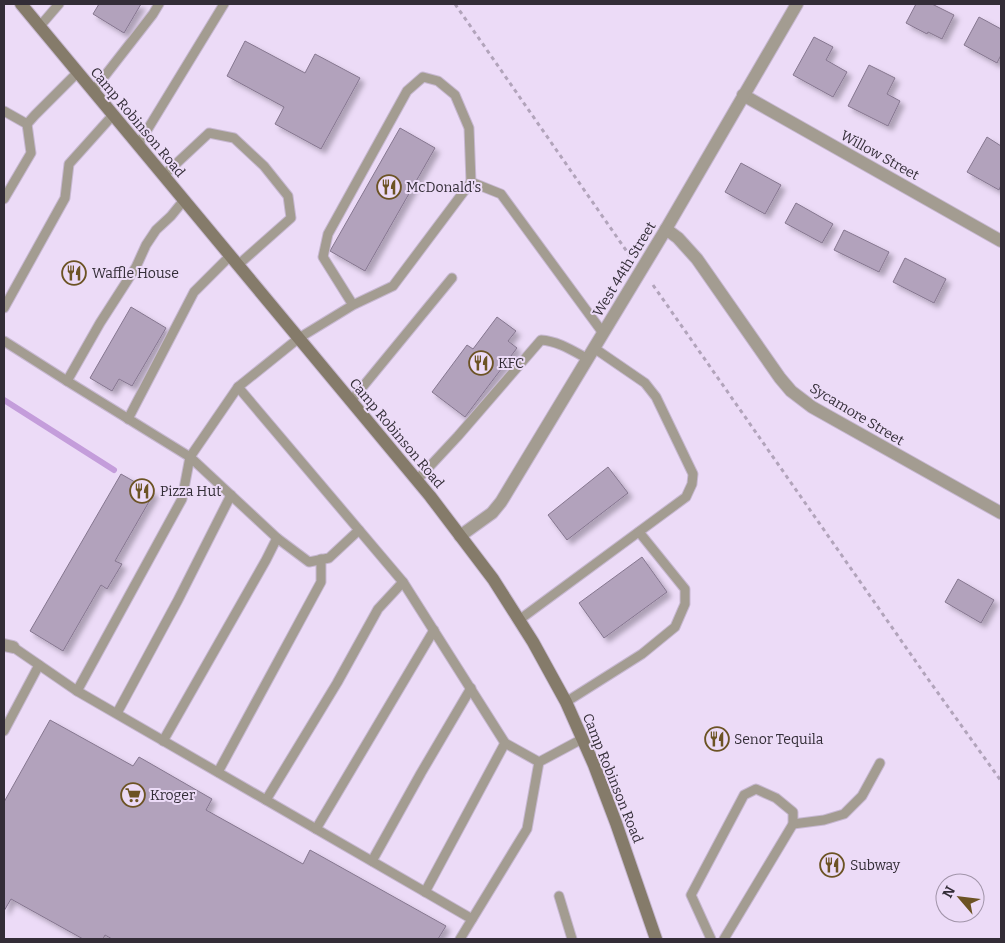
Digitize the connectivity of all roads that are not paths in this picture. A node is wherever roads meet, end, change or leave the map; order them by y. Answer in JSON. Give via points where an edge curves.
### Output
{"nodes":[{"id":1,"x":21,"y":4,"type":"edge"},
{"id":2,"x":59,"y":4,"type":"edge"},
{"id":3,"x":158,"y":4,"type":"edge"},
{"id":4,"x":224,"y":4,"type":"edge"},
{"id":5,"x":797,"y":4,"type":"edge"},
{"id":6,"x":40,"y":26,"type":"junction"},
{"id":7,"x":78,"y":72,"type":"junction"},
{"id":8,"x":93,"y":91,"type":"junction"},
{"id":9,"x":743,"y":95,"type":"junction"},
{"id":10,"x":4,"y":111,"type":"edge"},
{"id":11,"x":114,"y":115,"type":"junction"},
{"id":12,"x":28,"y":124,"type":"junction"},
{"id":13,"x":138,"y":145,"type":"junction"},
{"id":14,"x":164,"y":175,"type":"junction"},
{"id":15,"x":472,"y":182,"type":"junction"},
{"id":16,"x":4,"y":199,"type":"edge"},
{"id":17,"x":184,"y":200,"type":"junction"},
{"id":18,"x":666,"y":229,"type":"junction"},
{"id":19,"x":1001,"y":241,"type":"edge"},
{"id":20,"x":234,"y":260,"type":"junction"},
{"id":21,"x":452,"y":278,"type":"dead end"},
{"id":22,"x":353,"y":305,"type":"junction"},
{"id":23,"x":4,"y":308,"type":"edge"},
{"id":24,"x":603,"y":333,"type":"junction"},
{"id":25,"x":299,"y":338,"type":"junction"},
{"id":26,"x":4,"y":341,"type":"edge"},
{"id":27,"x":594,"y":348,"type":"junction"},
{"id":28,"x":588,"y":359,"type":"junction"},
{"id":29,"x":67,"y":381,"type":"junction"},
{"id":30,"x":238,"y":387,"type":"junction"},
{"id":31,"x":351,"y":401,"type":"junction"},
{"id":32,"x":128,"y":419,"type":"junction"},
{"id":33,"x":190,"y":457,"type":"junction"},
{"id":34,"x":417,"y":480,"type":"junction"},
{"id":35,"x":231,"y":495,"type":"junction"},
{"id":36,"x":1001,"y":513,"type":"edge"},
{"id":37,"x":359,"y":530,"type":"junction"},
{"id":38,"x":639,"y":532,"type":"junction"},
{"id":39,"x":460,"y":536,"type":"junction"},
{"id":40,"x":277,"y":538,"type":"junction"},
{"id":41,"x":321,"y":559,"type":"junction"},
{"id":42,"x":404,"y":582,"type":"junction"},
{"id":43,"x":519,"y":620,"type":"junction"},
{"id":44,"x":434,"y":630,"type":"junction"},
{"id":45,"x":8,"y":646,"type":"edge"},
{"id":46,"x":39,"y":665,"type":"junction"},
{"id":47,"x":471,"y":688,"type":"junction"},
{"id":48,"x":77,"y":691,"type":"junction"},
{"id":49,"x":566,"y":702,"type":"junction"},
{"id":50,"x":117,"y":713,"type":"junction"},
{"id":51,"x":4,"y":731,"type":"edge"},
{"id":52,"x":582,"y":740,"type":"junction"},
{"id":53,"x":164,"y":741,"type":"junction"},
{"id":54,"x":505,"y":743,"type":"junction"},
{"id":55,"x":538,"y":762,"type":"junction"},
{"id":56,"x":880,"y":763,"type":"dead end"},
{"id":57,"x":218,"y":772,"type":"junction"},
{"id":58,"x":266,"y":800,"type":"junction"},
{"id":59,"x":793,"y":824,"type":"junction"},
{"id":60,"x":316,"y":829,"type":"junction"},
{"id":61,"x":372,"y":861,"type":"junction"},
{"id":62,"x":425,"y":892,"type":"junction"},
{"id":63,"x":559,"y":896,"type":"dead end"},
{"id":64,"x":472,"y":919,"type":"junction"},
{"id":65,"x":460,"y":939,"type":"edge"},
{"id":66,"x":572,"y":939,"type":"edge"},
{"id":67,"x":656,"y":939,"type":"edge"},
{"id":68,"x":710,"y":939,"type":"edge"},
{"id":69,"x":724,"y":939,"type":"edge"}],
"edges":[{"from":1,"to":6,"type":"main road","name":"Camp Robinson Road"},
{"from":2,"to":6,"type":"lane"},
{"from":3,"to":8,"type":"lane"},
{"from":4,"to":13,"type":"lane"},
{"from":5,"to":9,"type":"street","name":"West 44th Street"},
{"from":6,"to":7,"type":"main road","name":"Camp Robinson Road"},
{"from":7,"to":8,"type":"main road","name":"Camp Robinson Road"},
{"from":7,"to":12,"type":"lane"},
{"from":8,"to":11,"type":"main road","name":"Camp Robinson Road"},
{"from":9,"to":18,"type":"street","name":"West 44th Street"},
{"from":9,"to":19,"type":"street","name":"Willow Street"},
{"from":10,"to":12,"type":"lane"},
{"from":11,"to":13,"type":"main road","name":"Camp Robinson Road"},
{"from":11,"to":23,"type":"lane","via":[[69,164],[65,198]]},
{"from":12,"to":16,"type":"lane","via":[[32,153]]},
{"from":13,"to":14,"type":"main road","name":"Camp Robinson Road"},
{"from":14,"to":17,"type":"main road","name":"Camp Robinson Road"},
{"from":14,"to":20,"type":"lane","via":[[209,133],[234,138],[264,166],[288,196],[291,218]]},
{"from":15,"to":22,"type":"lane","via":[[393,286]]},
{"from":15,"to":22,"type":"lane","via":[[469,128],[455,95],[438,81],[423,77],[407,91],[328,234],[323,256]]},
{"from":15,"to":24,"type":"lane","via":[[502,194]]},
{"from":17,"to":20,"type":"main road","name":"Camp Robinson Road"},
{"from":17,"to":29,"type":"lane","via":[[146,245]]},
{"from":18,"to":24,"type":"street","name":"West 44th Street"},
{"from":18,"to":36,"type":"street","name":"Sycamore Street","via":[[697,259],[791,390],[812,407]]},
{"from":20,"to":25,"type":"main road","name":"Camp Robinson Road"},
{"from":20,"to":32,"type":"lane","via":[[194,292]]},
{"from":21,"to":31,"type":"lane"},
{"from":22,"to":25,"type":"lane"},
{"from":24,"to":27,"type":"street","name":"West 44th Street"},
{"from":25,"to":30,"type":"lane"},
{"from":25,"to":31,"type":"main road","name":"Camp Robinson Road"},
{"from":26,"to":29,"type":"lane"},
{"from":27,"to":28,"type":"street","name":"West 44th Street"},
{"from":27,"to":38,"type":"lane","via":[[645,384],[656,397],[693,474],[686,497]]},
{"from":28,"to":34,"type":"lane","via":[[562,345],[541,340]]},
{"from":28,"to":39,"type":"street","name":"West 44th Street","via":[[501,502],[492,513]]},
{"from":29,"to":32,"type":"lane"},
{"from":30,"to":33,"type":"lane"},
{"from":30,"to":37,"type":"lane"},
{"from":31,"to":34,"type":"main road","name":"Camp Robinson Road"},
{"from":32,"to":33,"type":"lane"},
{"from":33,"to":35,"type":"lane"},
{"from":33,"to":48,"type":"lane","via":[[182,499]]},
{"from":34,"to":39,"type":"main road","name":"Camp Robinson Road"},
{"from":35,"to":40,"type":"lane"},
{"from":35,"to":50,"type":"lane"},
{"from":37,"to":41,"type":"lane","via":[[329,558]]},
{"from":37,"to":42,"type":"lane"},
{"from":38,"to":43,"type":"lane"},
{"from":38,"to":49,"type":"lane","via":[[685,589],[685,604],[675,627],[642,654]]},
{"from":39,"to":43,"type":"main road","name":"Camp Robinson Road"},
{"from":40,"to":41,"type":"lane","via":[[309,562]]},
{"from":40,"to":53,"type":"lane"},
{"from":41,"to":57,"type":"lane","via":[[321,582]]},
{"from":42,"to":44,"type":"lane"},
{"from":42,"to":58,"type":"lane","via":[[378,609]]},
{"from":43,"to":49,"type":"main road","name":"Camp Robinson Road"},
{"from":44,"to":47,"type":"lane"},
{"from":44,"to":60,"type":"lane"},
{"from":45,"to":46,"type":"lane"},
{"from":46,"to":48,"type":"lane"},
{"from":46,"to":51,"type":"lane"},
{"from":47,"to":54,"type":"lane"},
{"from":47,"to":61,"type":"lane"},
{"from":48,"to":50,"type":"lane"},
{"from":49,"to":52,"type":"main road","name":"Camp Robinson Road"},
{"from":50,"to":53,"type":"lane"},
{"from":52,"to":55,"type":"lane"},
{"from":52,"to":67,"type":"main road","name":"Camp Robinson Road","via":[[616,823]]},
{"from":53,"to":57,"type":"lane"},
{"from":54,"to":55,"type":"lane"},
{"from":54,"to":62,"type":"lane"},
{"from":55,"to":64,"type":"lane","via":[[527,828]]},
{"from":56,"to":59,"type":"lane","via":[[862,796],[844,814]]},
{"from":57,"to":58,"type":"lane"},
{"from":58,"to":60,"type":"lane"},
{"from":59,"to":68,"type":"lane","via":[[793,812],[776,798],[756,789],[744,795],[691,895]]},
{"from":59,"to":69,"type":"lane"},
{"from":60,"to":61,"type":"lane"},
{"from":61,"to":62,"type":"lane"},
{"from":62,"to":64,"type":"lane"},
{"from":63,"to":66,"type":"lane"},
{"from":64,"to":65,"type":"lane"}]}
